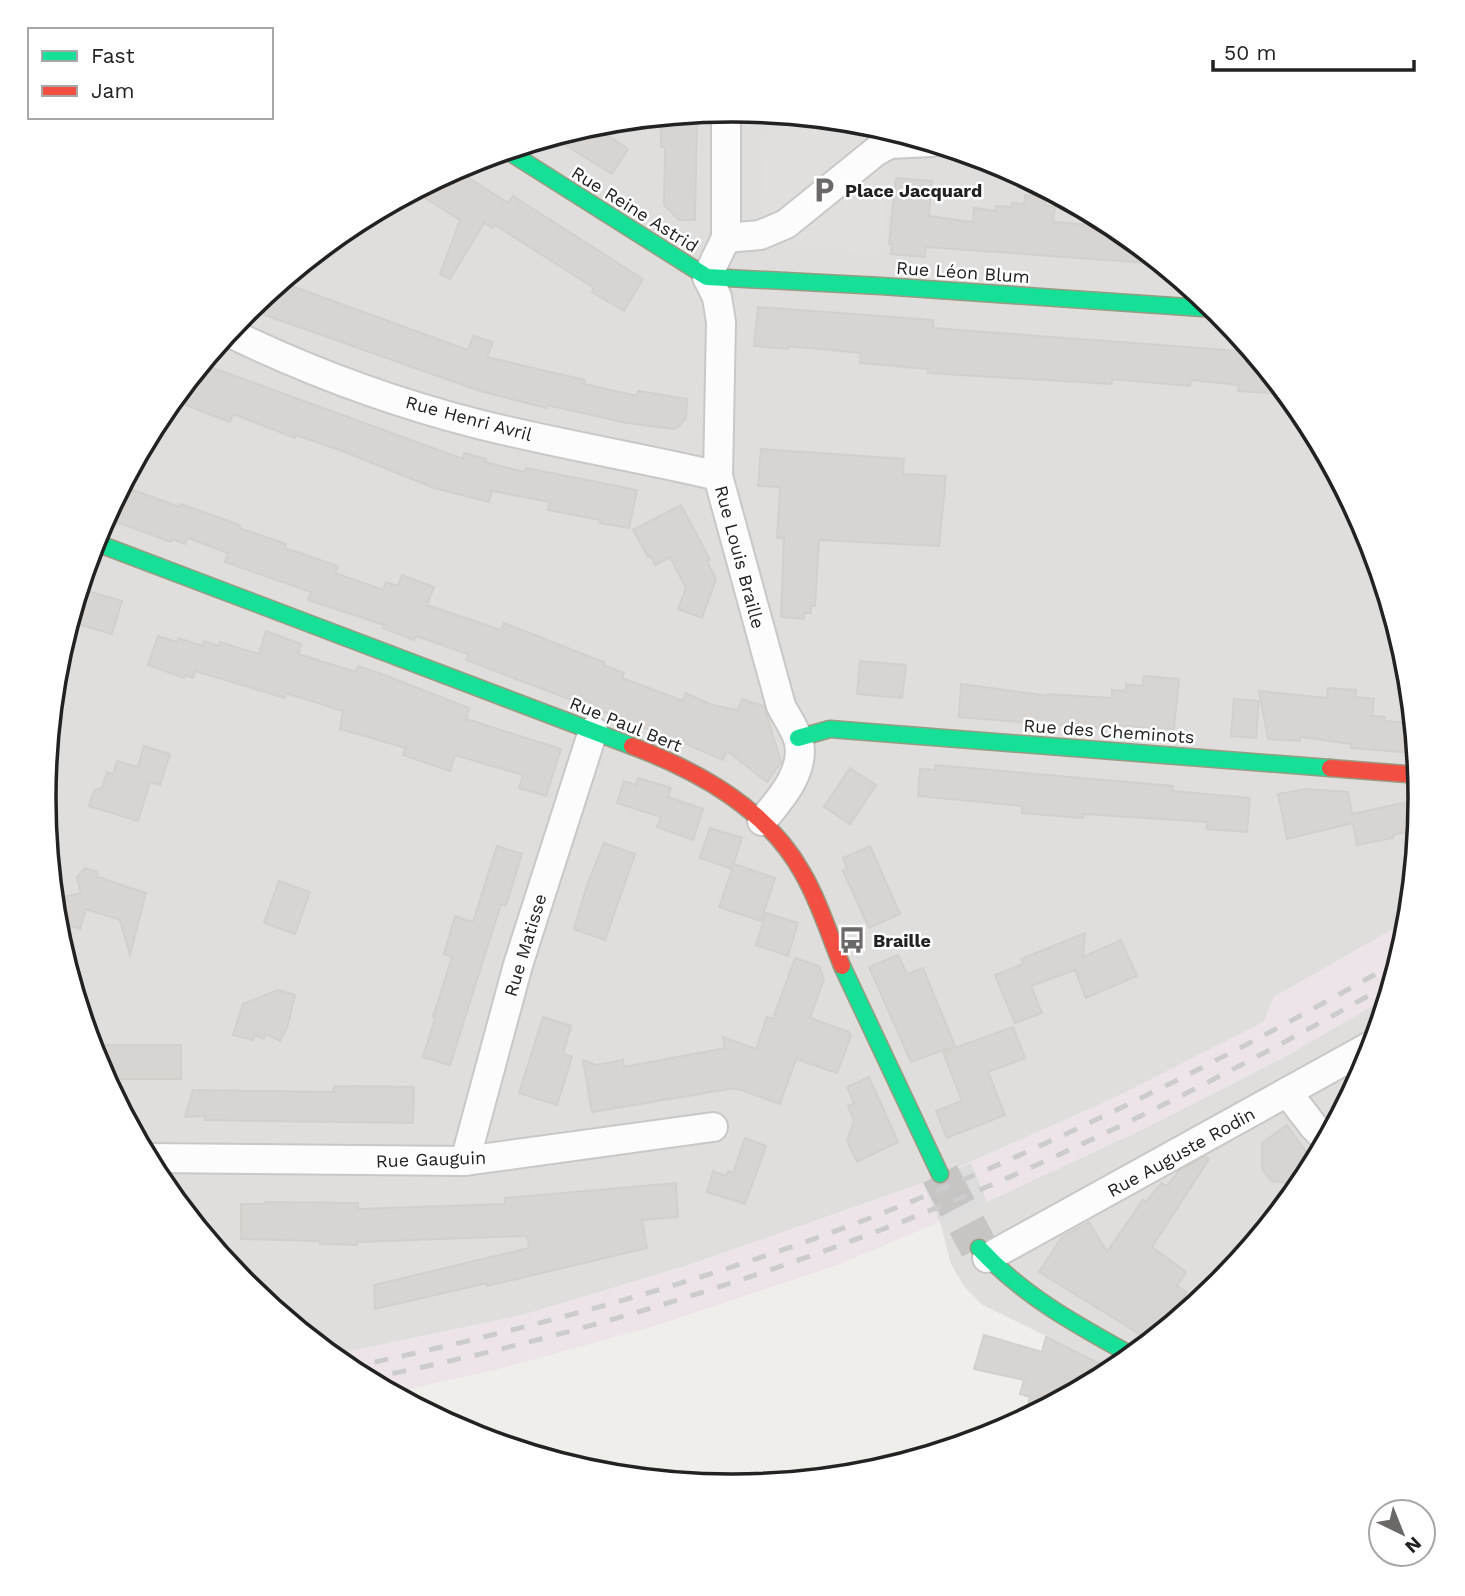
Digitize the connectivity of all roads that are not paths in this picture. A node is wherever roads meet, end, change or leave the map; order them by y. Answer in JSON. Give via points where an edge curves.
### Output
{"nodes":[{"id":1,"x":726,"y":122,"type":"edge"},
{"id":2,"x":882,"y":139,"type":"edge"},
{"id":3,"x":516,"y":157,"type":"edge"},
{"id":4,"x":760,"y":235,"type":"junction"},
{"id":5,"x":726,"y":239,"type":"junction"},
{"id":6,"x":707,"y":277,"type":"junction"},
{"id":7,"x":757,"y":279,"type":"junction"},
{"id":8,"x":1198,"y":308,"type":"edge"},
{"id":9,"x":238,"y":337,"type":"edge"},
{"id":10,"x":718,"y":476,"type":"junction"},
{"id":11,"x":105,"y":546,"type":"edge"},
{"id":12,"x":593,"y":731,"type":"junction"},
{"id":13,"x":798,"y":738,"type":"junction"},
{"id":14,"x":1408,"y":774,"type":"edge"},
{"id":15,"x":762,"y":821,"type":"junction"},
{"id":16,"x":1360,"y":1052,"type":"edge"},
{"id":17,"x":1287,"y":1092,"type":"junction"},
{"id":18,"x":713,"y":1128,"type":"dead end"},
{"id":19,"x":1320,"y":1133,"type":"edge"},
{"id":20,"x":160,"y":1158,"type":"edge"},
{"id":21,"x":464,"y":1161,"type":"junction"},
{"id":22,"x":940,"y":1174,"type":"tunnel mouth"},
{"id":23,"x":983,"y":1253,"type":"joint"},
{"id":24,"x":1122,"y":1350,"type":"edge"}],
"edges":[{"from":1,"to":5,"type":"street"},
{"from":2,"to":4,"type":"street","via":[[875,152],[786,224]]},
{"from":3,"to":6,"type":"street","name":"Rue Reine Astrid"},
{"from":4,"to":5,"type":"street"},
{"from":4,"to":7,"type":"street"},
{"from":5,"to":6,"type":"street"},
{"from":6,"to":7,"type":"street","name":"Rue Léon Blum"},
{"from":6,"to":10,"type":"street","name":"Rue Louis Braille","via":[[718,297],[721,323]]},
{"from":7,"to":8,"type":"street","name":"Rue Léon Blum"},
{"from":9,"to":10,"type":"street","name":"Rue Henri Avril","via":[[346,383],[477,424]]},
{"from":10,"to":13,"type":"street","name":"Rue Louis Braille","via":[[781,706]]},
{"from":11,"to":12,"type":"street","name":"Rue Paul Bert"},
{"from":12,"to":15,"type":"street","name":"Rue Paul Bert","via":[[700,776]]},
{"from":12,"to":21,"type":"street","name":"Rue Matisse","via":[[518,965]]},
{"from":13,"to":14,"type":"street","name":"Rue des Cheminots","via":[[831,729]]},
{"from":13,"to":15,"type":"street","via":[[800,760],[794,774]]},
{"from":15,"to":22,"type":"street","name":"Rue Paul Bert","via":[[785,846],[805,879]]},
{"from":16,"to":17,"type":"street","name":"Rue Auguste Rodin"},
{"from":17,"to":19,"type":"street"},
{"from":17,"to":23,"type":"street","name":"Rue Auguste Rodin"},
{"from":18,"to":21,"type":"street","name":"Rue Gauguin"},
{"from":20,"to":21,"type":"street","name":"Rue Gauguin"},
{"from":23,"to":24,"type":"street","via":[[1026,1295]]}]}
